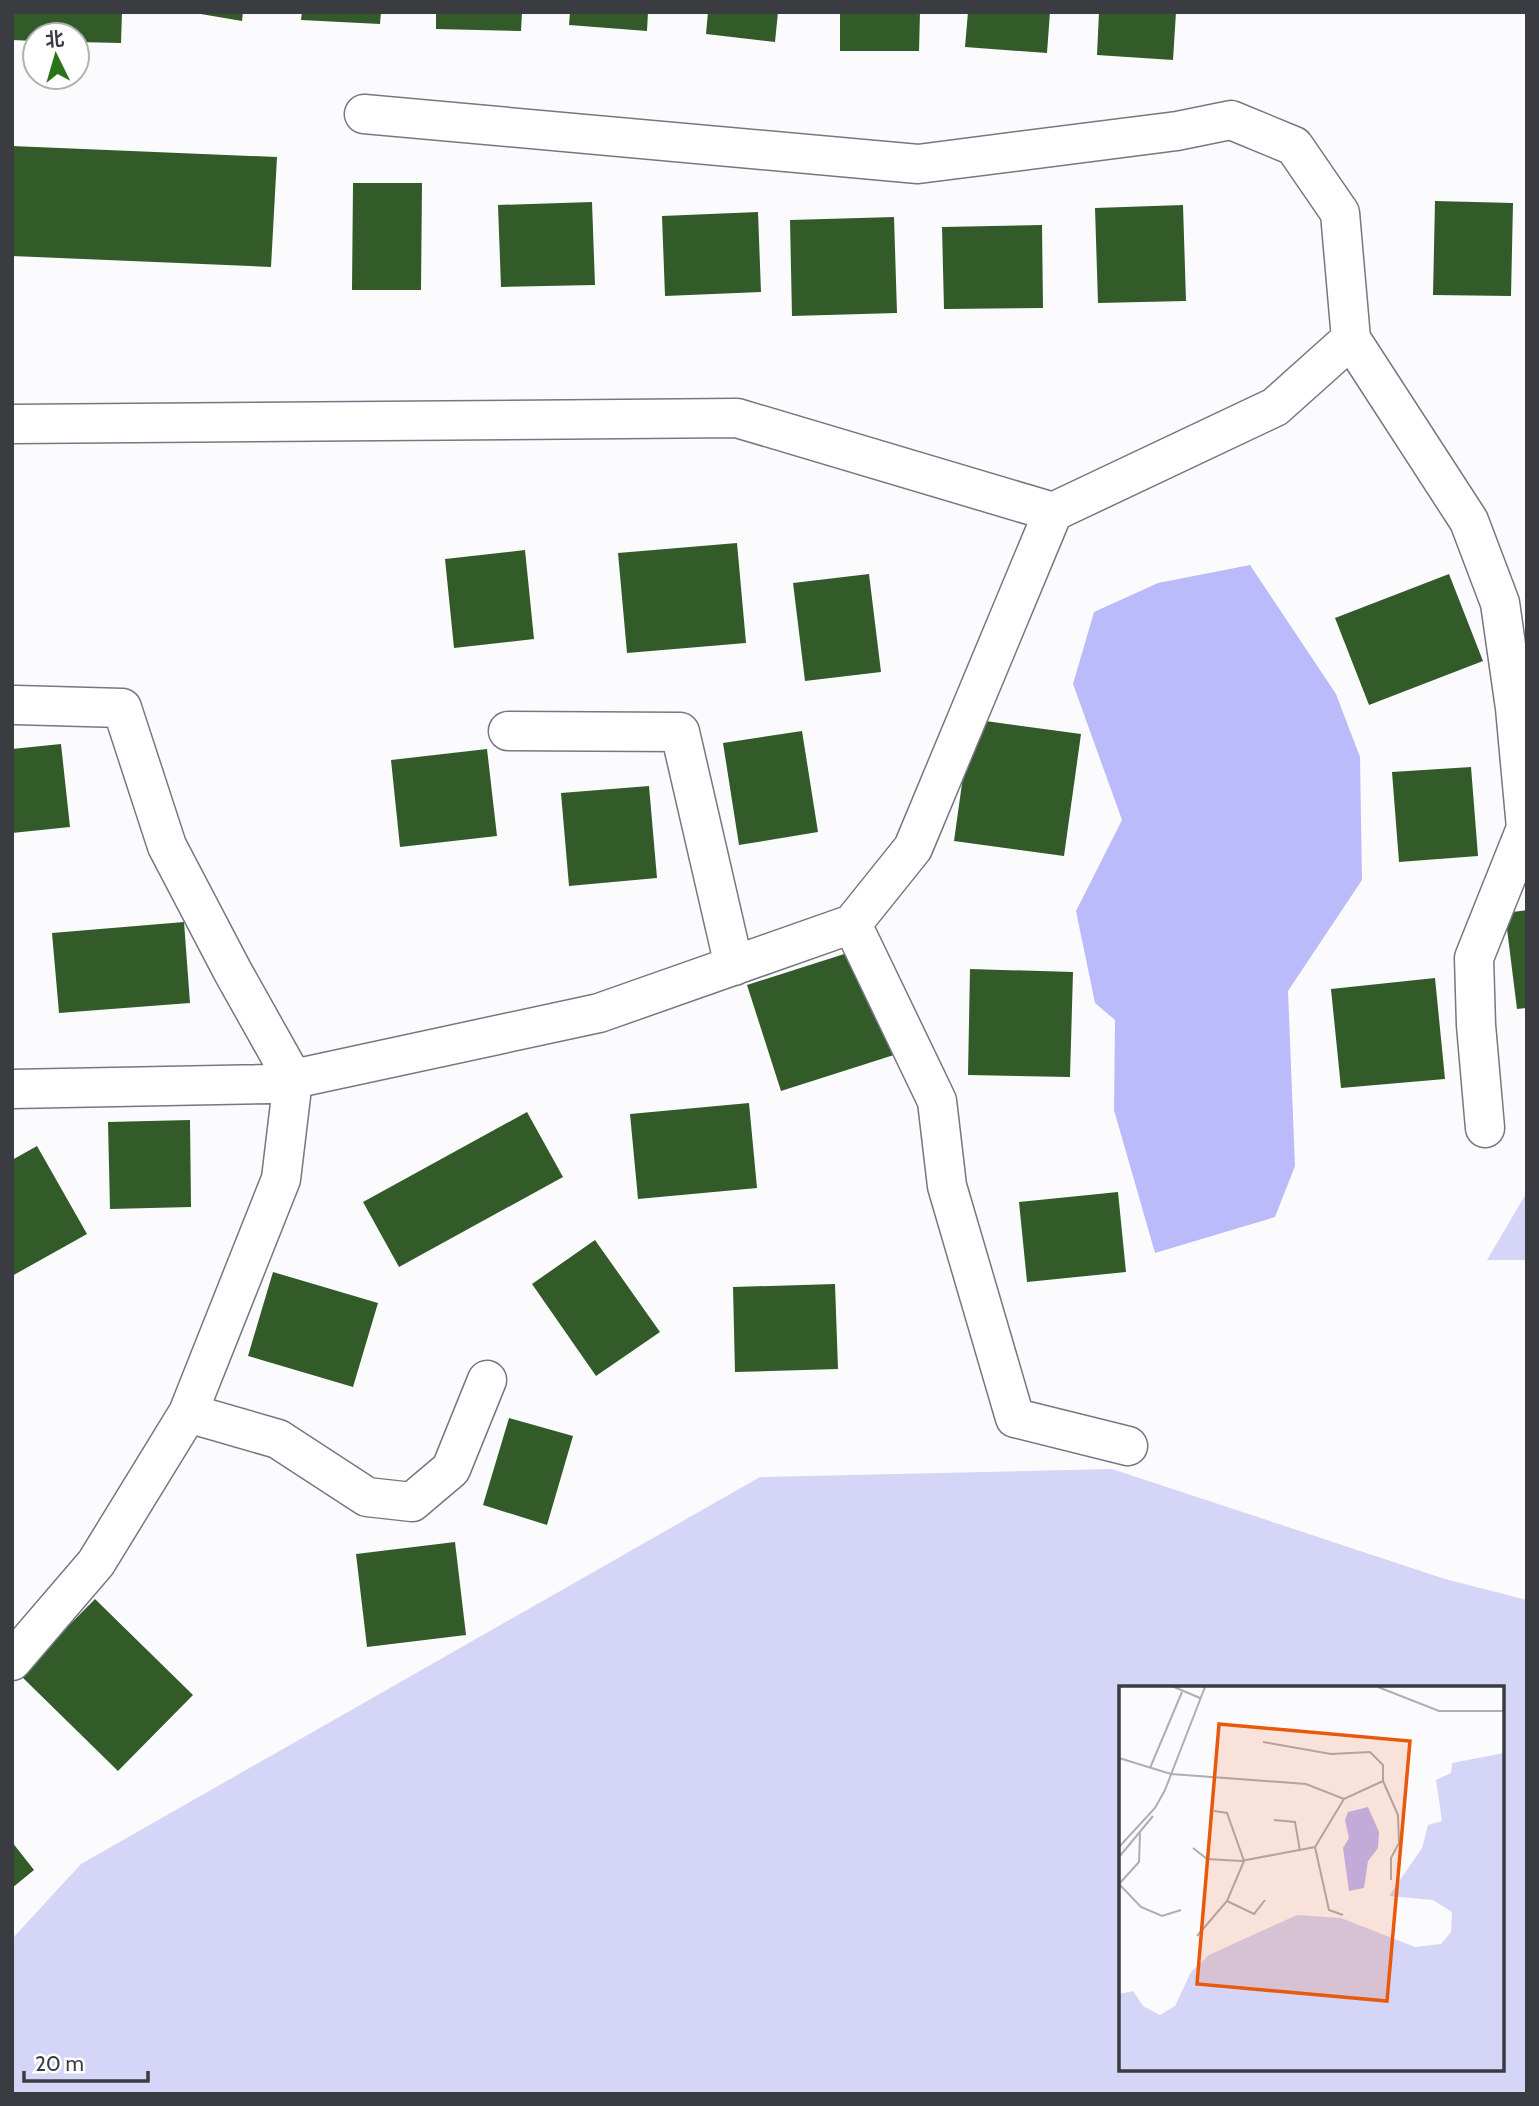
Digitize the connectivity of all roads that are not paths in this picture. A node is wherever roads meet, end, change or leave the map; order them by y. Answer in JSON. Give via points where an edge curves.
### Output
{"nodes":[{"id":1,"x":364,"y":114,"type":"dead end"},
{"id":2,"x":1351,"y":340,"type":"junction"},
{"id":3,"x":12,"y":424,"type":"edge"},
{"id":4,"x":1053,"y":512,"type":"junction"},
{"id":5,"x":16,"y":705,"type":"dead end"},
{"id":6,"x":508,"y":731,"type":"dead end"},
{"id":7,"x":852,"y":924,"type":"junction"},
{"id":8,"x":734,"y":966,"type":"junction"},
{"id":9,"x":293,"y":1079,"type":"junction"},
{"id":10,"x":12,"y":1089,"type":"edge"},
{"id":11,"x":1485,"y":1128,"type":"dead end"},
{"id":12,"x":487,"y":1380,"type":"dead end"},
{"id":13,"x":188,"y":1413,"type":"junction"},
{"id":14,"x":1128,"y":1446,"type":"dead end"},
{"id":15,"x":12,"y":1661,"type":"edge"}],
"edges":[{"from":1,"to":2,"type":"street","via":[[918,164],[1231,120],[1294,146],[1340,213]]},
{"from":2,"to":4,"type":"street","via":[[1275,407]]},
{"from":2,"to":11,"type":"street","via":[[1469,522],[1500,603],[1525,828],[1474,958]]},
{"from":3,"to":4,"type":"street","via":[[737,418]]},
{"from":4,"to":7,"type":"street","via":[[913,848]]},
{"from":5,"to":9,"type":"street","via":[[122,708],[167,846]]},
{"from":6,"to":8,"type":"street","via":[[680,732]]},
{"from":7,"to":8,"type":"street"},
{"from":7,"to":14,"type":"street","via":[[937,1101],[947,1186],[1015,1418]]},
{"from":8,"to":9,"type":"street","via":[[599,1013]]},
{"from":9,"to":10,"type":"street","via":[[270,1084]]},
{"from":9,"to":13,"type":"street","via":[[281,1179]]},
{"from":12,"to":13,"type":"street","via":[[450,1469],[412,1502],[367,1497],[278,1439]]},
{"from":13,"to":15,"type":"street","via":[[96,1563]]}]}
